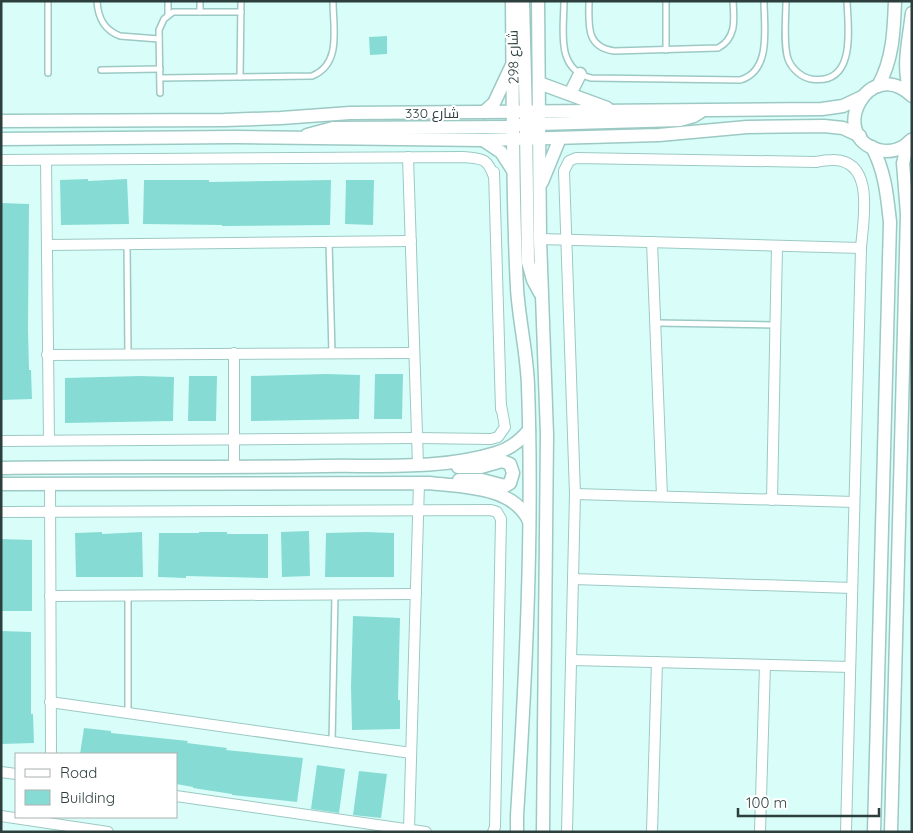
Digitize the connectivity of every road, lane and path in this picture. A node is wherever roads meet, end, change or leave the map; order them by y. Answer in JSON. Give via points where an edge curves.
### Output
{"nodes":[{"id":1,"x":48,"y":1,"type":"edge"},
{"id":2,"x":97,"y":1,"type":"edge"},
{"id":3,"x":168,"y":1,"type":"edge"},
{"id":4,"x":200,"y":1,"type":"edge"},
{"id":5,"x":241,"y":1,"type":"edge"},
{"id":6,"x":333,"y":1,"type":"edge"},
{"id":7,"x":512,"y":1,"type":"edge"},
{"id":8,"x":523,"y":1,"type":"edge"},
{"id":9,"x":538,"y":1,"type":"edge"},
{"id":10,"x":564,"y":1,"type":"edge"},
{"id":11,"x":589,"y":1,"type":"edge"},
{"id":12,"x":666,"y":1,"type":"edge"},
{"id":13,"x":733,"y":1,"type":"edge"},
{"id":14,"x":764,"y":1,"type":"edge"},
{"id":15,"x":786,"y":1,"type":"edge"},
{"id":16,"x":847,"y":1,"type":"edge"},
{"id":17,"x":895,"y":1,"type":"edge"},
{"id":18,"x":200,"y":12,"type":"junction"},
{"id":19,"x":241,"y":12,"type":"junction"},
{"id":20,"x":912,"y":13,"type":"edge"},
{"id":21,"x":168,"y":15,"type":"junction"},
{"id":22,"x":159,"y":39,"type":"junction"},
{"id":23,"x":666,"y":50,"type":"junction"},
{"id":24,"x":513,"y":65,"type":"junction"},
{"id":25,"x":160,"y":69,"type":"junction"},
{"id":26,"x":101,"y":70,"type":"dead end"},
{"id":27,"x":48,"y":73,"type":"dead end"},
{"id":28,"x":580,"y":74,"type":"junction"},
{"id":29,"x":240,"y":77,"type":"junction"},
{"id":30,"x":160,"y":78,"type":"junction"},
{"id":31,"x":539,"y":83,"type":"junction"},
{"id":32,"x":878,"y":86,"type":"junction"},
{"id":33,"x":160,"y":94,"type":"dead end"},
{"id":34,"x":570,"y":94,"type":"junction"},
{"id":35,"x":911,"y":95,"type":"edge"},
{"id":36,"x":862,"y":97,"type":"junction"},
{"id":37,"x":704,"y":110,"type":"junction"},
{"id":38,"x":614,"y":111,"type":"junction"},
{"id":39,"x":484,"y":112,"type":"junction"},
{"id":40,"x":1,"y":121,"type":"edge"},
{"id":41,"x":526,"y":126,"type":"junction"},
{"id":42,"x":860,"y":136,"type":"junction"},
{"id":43,"x":299,"y":138,"type":"junction"},
{"id":44,"x":560,"y":138,"type":"junction"},
{"id":45,"x":1,"y":139,"type":"edge"},
{"id":46,"x":483,"y":140,"type":"junction"},
{"id":47,"x":910,"y":141,"type":"edge"},
{"id":48,"x":872,"y":147,"type":"junction"},
{"id":49,"x":408,"y":157,"type":"junction"},
{"id":50,"x":1,"y":160,"type":"edge"},
{"id":51,"x":46,"y":160,"type":"junction"},
{"id":52,"x":513,"y":170,"type":"junction"},
{"id":53,"x":540,"y":186,"type":"junction"},
{"id":54,"x":540,"y":239,"type":"junction"},
{"id":55,"x":410,"y":241,"type":"junction"},
{"id":56,"x":567,"y":241,"type":"junction"},
{"id":57,"x":330,"y":242,"type":"junction"},
{"id":58,"x":652,"y":242,"type":"junction"},
{"id":59,"x":128,"y":244,"type":"junction"},
{"id":60,"x":47,"y":245,"type":"junction"},
{"id":61,"x":777,"y":246,"type":"junction"},
{"id":62,"x":861,"y":248,"type":"junction"},
{"id":63,"x":542,"y":296,"type":"junction"},
{"id":64,"x":655,"y":323,"type":"junction"},
{"id":65,"x":775,"y":325,"type":"junction"},
{"id":66,"x":414,"y":352,"type":"junction"},
{"id":67,"x":234,"y":353,"type":"junction"},
{"id":68,"x":332,"y":353,"type":"junction"},
{"id":69,"x":128,"y":354,"type":"junction"},
{"id":70,"x":47,"y":355,"type":"junction"},
{"id":71,"x":529,"y":430,"type":"junction"},
{"id":72,"x":417,"y":438,"type":"junction"},
{"id":73,"x":235,"y":439,"type":"junction"},
{"id":74,"x":49,"y":440,"type":"junction"},
{"id":75,"x":1,"y":441,"type":"edge"},
{"id":76,"x":418,"y":465,"type":"junction"},
{"id":77,"x":1,"y":466,"type":"edge"},
{"id":78,"x":234,"y":467,"type":"junction"},
{"id":79,"x":424,"y":483,"type":"junction"},
{"id":80,"x":1,"y":484,"type":"edge"},
{"id":81,"x":50,"y":484,"type":"junction"},
{"id":82,"x":575,"y":494,"type":"junction"},
{"id":83,"x":662,"y":496,"type":"junction"},
{"id":84,"x":772,"y":500,"type":"junction"},
{"id":85,"x":854,"y":502,"type":"junction"},
{"id":86,"x":418,"y":510,"type":"junction"},
{"id":87,"x":1,"y":512,"type":"edge"},
{"id":88,"x":49,"y":512,"type":"junction"},
{"id":89,"x":529,"y":522,"type":"junction"},
{"id":90,"x":573,"y":578,"type":"junction"},
{"id":91,"x":852,"y":588,"type":"junction"},
{"id":92,"x":416,"y":594,"type":"junction"},
{"id":93,"x":335,"y":595,"type":"junction"},
{"id":94,"x":50,"y":596,"type":"junction"},
{"id":95,"x":128,"y":596,"type":"junction"},
{"id":96,"x":571,"y":660,"type":"junction"},
{"id":97,"x":657,"y":662,"type":"junction"},
{"id":98,"x":765,"y":665,"type":"junction"},
{"id":99,"x":850,"y":667,"type":"junction"},
{"id":100,"x":50,"y":702,"type":"junction"},
{"id":101,"x":128,"y":713,"type":"junction"},
{"id":102,"x":332,"y":742,"type":"junction"},
{"id":103,"x":51,"y":753,"type":"edge"},
{"id":104,"x":411,"y":753,"type":"junction"},
{"id":105,"x":1,"y":772,"type":"edge"},
{"id":106,"x":15,"y":774,"type":"edge"},
{"id":107,"x":178,"y":796,"type":"edge"},
{"id":108,"x":1,"y":816,"type":"edge"},
{"id":109,"x":517,"y":816,"type":"junction"},
{"id":110,"x":409,"y":829,"type":"junction"},
{"id":111,"x":108,"y":832,"type":"edge"},
{"id":112,"x":426,"y":832,"type":"edge"},
{"id":113,"x":493,"y":832,"type":"edge"},
{"id":114,"x":517,"y":832,"type":"edge"},
{"id":115,"x":521,"y":832,"type":"edge"},
{"id":116,"x":543,"y":832,"type":"edge"},
{"id":117,"x":567,"y":832,"type":"edge"},
{"id":118,"x":652,"y":832,"type":"edge"},
{"id":119,"x":760,"y":832,"type":"edge"},
{"id":120,"x":846,"y":832,"type":"edge"},
{"id":121,"x":874,"y":832,"type":"edge"},
{"id":122,"x":892,"y":832,"type":"edge"}],
"edges":[{"from":1,"to":27,"type":"lane"},
{"from":2,"to":22,"type":"lane","via":[[101,21],[114,34]]},
{"from":3,"to":21,"type":"lane"},
{"from":4,"to":18,"type":"lane"},
{"from":5,"to":19,"type":"lane"},
{"from":6,"to":29,"type":"lane","via":[[333,50],[322,71],[312,76]]},
{"from":7,"to":24,"type":"street","name":"شارع 298"},
{"from":8,"to":41,"type":"street"},
{"from":9,"to":31,"type":"street","name":"شارع 298"},
{"from":10,"to":28,"type":"lane","via":[[564,53]]},
{"from":11,"to":23,"type":"lane","via":[[589,31],[603,48],[614,51]]},
{"from":12,"to":23,"type":"lane"},
{"from":13,"to":23,"type":"lane","via":[[733,30],[722,46]]},
{"from":14,"to":28,"type":"lane","via":[[763,56],[755,72],[746,78],[591,78]]},
{"from":15,"to":16,"type":"lane","via":[[786,52],[789,61],[801,75],[818,79],[835,73],[846,59]]},
{"from":17,"to":32,"type":"street","via":[[890,56]]},
{"from":18,"to":19,"type":"lane"},
{"from":18,"to":21,"type":"lane","via":[[173,12]]},
{"from":19,"to":29,"type":"lane"},
{"from":20,"to":35,"type":"street","via":[[905,64]]},
{"from":21,"to":22,"type":"lane","via":[[161,24]]},
{"from":22,"to":25,"type":"lane"},
{"from":24,"to":39,"type":"street","via":[[494,103]]},
{"from":24,"to":41,"type":"street","name":"شارع 298"},
{"from":25,"to":26,"type":"lane"},
{"from":25,"to":30,"type":"lane"},
{"from":28,"to":34,"type":"street"},
{"from":29,"to":30,"type":"lane"},
{"from":30,"to":33,"type":"lane"},
{"from":31,"to":34,"type":"street"},
{"from":31,"to":41,"type":"street","name":"شارع 298"},
{"from":32,"to":35,"type":"street","via":[[892,85]]},
{"from":32,"to":36,"type":"street","name":"شارع 330"},
{"from":34,"to":38,"type":"street"},
{"from":36,"to":37,"type":"street","name":"شارع 330","via":[[843,106],[822,109]]},
{"from":36,"to":42,"type":"street","via":[[854,116]]},
{"from":37,"to":38,"type":"street","name":"شارع 330"},
{"from":37,"to":41,"type":"street","via":[[680,120]]},
{"from":38,"to":41,"type":"street","name":"شارع 330"},
{"from":39,"to":40,"type":"street","name":"شارع 330","via":[[350,113],[224,120]]},
{"from":39,"to":41,"type":"street","name":"شارع 330"},
{"from":41,"to":43,"type":"street","via":[[333,128]]},
{"from":41,"to":44,"type":"street","name":"شارع 330"},
{"from":41,"to":46,"type":"street","name":"شارع 330"},
{"from":41,"to":52,"type":"street"},
{"from":41,"to":53,"type":"street"},
{"from":41,"to":63,"type":"street","via":[[528,262]]},
{"from":42,"to":44,"type":"street","name":"شارع 330","via":[[843,128],[814,126]]},
{"from":42,"to":48,"type":"street"},
{"from":43,"to":45,"type":"street","name":"شارع 330"},
{"from":43,"to":46,"type":"street","name":"شارع 330"},
{"from":44,"to":53,"type":"street"},
{"from":46,"to":52,"type":"street","via":[[501,152]]},
{"from":47,"to":48,"type":"street","via":[[896,150]]},
{"from":47,"to":122,"type":"street","via":[[903,163],[906,224]]},
{"from":48,"to":121,"type":"street","via":[[884,177],[890,222]]},
{"from":49,"to":51,"type":"street"},
{"from":49,"to":55,"type":"street"},
{"from":49,"to":72,"type":"street","via":[[463,157],[473,154],[489,156],[494,164],[500,422],[489,436],[475,439]]},
{"from":50,"to":51,"type":"street"},
{"from":51,"to":60,"type":"street"},
{"from":52,"to":71,"type":"street","via":[[517,291],[528,370]]},
{"from":53,"to":54,"type":"street"},
{"from":54,"to":56,"type":"street"},
{"from":54,"to":63,"type":"street"},
{"from":55,"to":57,"type":"street"},
{"from":55,"to":66,"type":"street"},
{"from":56,"to":58,"type":"street"},
{"from":56,"to":62,"type":"street","via":[[564,171],[567,164],[576,158],[838,160],[856,172],[864,187]]},
{"from":56,"to":82,"type":"street"},
{"from":57,"to":59,"type":"street"},
{"from":57,"to":68,"type":"lane"},
{"from":58,"to":61,"type":"street"},
{"from":58,"to":64,"type":"street"},
{"from":59,"to":60,"type":"street"},
{"from":59,"to":69,"type":"lane"},
{"from":60,"to":70,"type":"street"},
{"from":61,"to":62,"type":"street"},
{"from":61,"to":65,"type":"street"},
{"from":62,"to":85,"type":"street"},
{"from":63,"to":116,"type":"street","via":[[547,435]]},
{"from":64,"to":65,"type":"lane"},
{"from":64,"to":83,"type":"street"},
{"from":65,"to":84,"type":"street"},
{"from":66,"to":68,"type":"street"},
{"from":66,"to":72,"type":"street"},
{"from":67,"to":68,"type":"street"},
{"from":67,"to":69,"type":"street"},
{"from":67,"to":73,"type":"street"},
{"from":69,"to":70,"type":"street"},
{"from":70,"to":74,"type":"street"},
{"from":71,"to":76,"type":"street","via":[[517,443],[498,453]]},
{"from":71,"to":89,"type":"street"},
{"from":72,"to":73,"type":"street"},
{"from":72,"to":76,"type":"street"},
{"from":73,"to":74,"type":"street"},
{"from":73,"to":78,"type":"street"},
{"from":74,"to":75,"type":"street"},
{"from":76,"to":78,"type":"street"},
{"from":76,"to":79,"type":"street","via":[[433,468],[481,467],[502,461],[513,469],[512,480],[505,486],[477,480]]},
{"from":77,"to":78,"type":"street"},
{"from":79,"to":81,"type":"street"},
{"from":79,"to":86,"type":"street"},
{"from":79,"to":89,"type":"street","via":[[466,487],[497,495],[517,504]]},
{"from":80,"to":81,"type":"street"},
{"from":81,"to":88,"type":"street"},
{"from":82,"to":83,"type":"street"},
{"from":82,"to":90,"type":"street"},
{"from":83,"to":84,"type":"street"},
{"from":84,"to":85,"type":"street"},
{"from":85,"to":91,"type":"street"},
{"from":86,"to":88,"type":"street"},
{"from":86,"to":92,"type":"street"},
{"from":86,"to":113,"type":"street","via":[[491,510],[501,518],[496,817]]},
{"from":87,"to":88,"type":"street"},
{"from":88,"to":94,"type":"street"},
{"from":89,"to":109,"type":"street","via":[[525,689]]},
{"from":90,"to":91,"type":"street"},
{"from":90,"to":96,"type":"street"},
{"from":91,"to":99,"type":"street"},
{"from":92,"to":93,"type":"street"},
{"from":92,"to":104,"type":"street"},
{"from":93,"to":95,"type":"street"},
{"from":93,"to":102,"type":"lane"},
{"from":94,"to":95,"type":"street"},
{"from":94,"to":100,"type":"street"},
{"from":95,"to":101,"type":"lane"},
{"from":96,"to":97,"type":"street"},
{"from":96,"to":117,"type":"street"},
{"from":97,"to":98,"type":"street"},
{"from":97,"to":118,"type":"street"},
{"from":98,"to":99,"type":"street"},
{"from":98,"to":119,"type":"street"},
{"from":99,"to":120,"type":"street"},
{"from":100,"to":101,"type":"street"},
{"from":100,"to":103,"type":"street"},
{"from":101,"to":102,"type":"street"},
{"from":102,"to":104,"type":"street"},
{"from":104,"to":110,"type":"street"},
{"from":105,"to":106,"type":"street"},
{"from":107,"to":110,"type":"street"},
{"from":108,"to":111,"type":"street"},
{"from":109,"to":114,"type":"street"},
{"from":109,"to":115,"type":"street"},
{"from":110,"to":112,"type":"street"}]}
